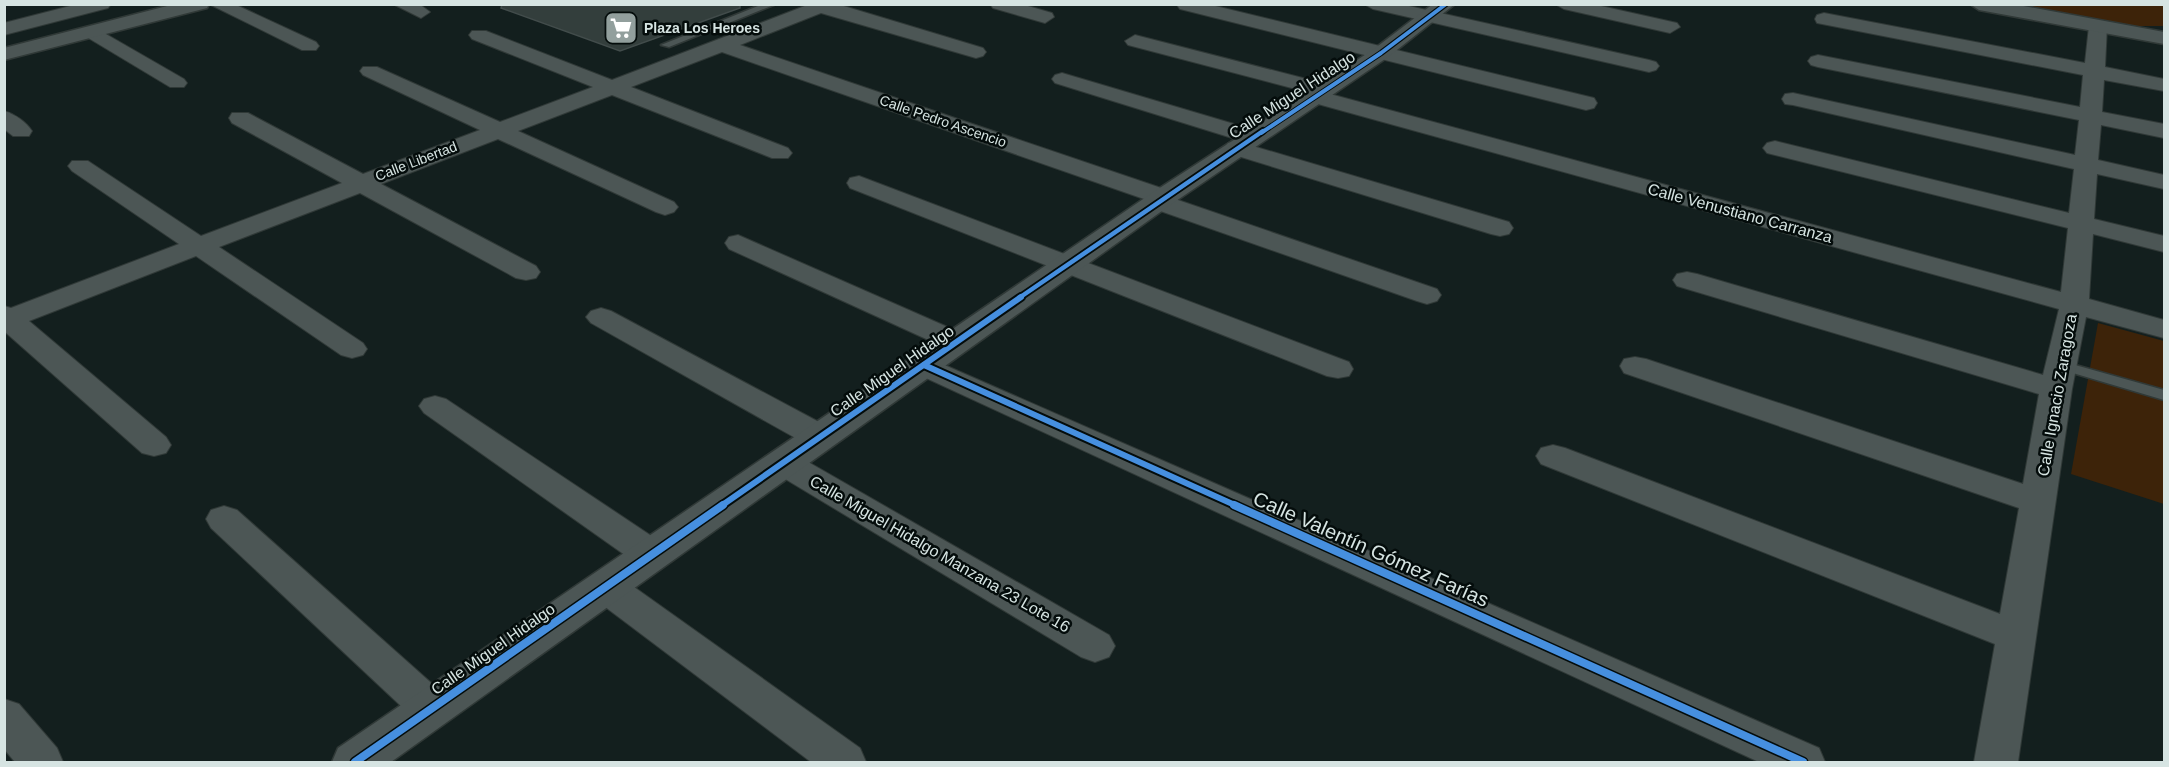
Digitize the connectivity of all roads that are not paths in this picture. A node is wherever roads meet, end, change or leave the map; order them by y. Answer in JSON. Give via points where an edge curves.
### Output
{"nodes":[{"id":1,"x":102,"y":4,"type":"edge"},
{"id":2,"x":200,"y":4,"type":"edge"},
{"id":3,"x":218,"y":4,"type":"edge"},
{"id":4,"x":402,"y":4,"type":"edge"},
{"id":5,"x":772,"y":4,"type":"edge"},
{"id":6,"x":999,"y":4,"type":"edge"},
{"id":7,"x":1373,"y":4,"type":"edge"},
{"id":8,"x":1564,"y":4,"type":"edge"},
{"id":9,"x":1979,"y":4,"type":"edge"},
{"id":10,"x":1186,"y":5,"type":"edge"},
{"id":11,"x":824,"y":6,"type":"edge"},
{"id":12,"x":1437,"y":11,"type":"edge"},
{"id":13,"x":422,"y":12,"type":"dead end"},
{"id":14,"x":1045,"y":16,"type":"dead end"},
{"id":15,"x":1824,"y":19,"type":"dead end"},
{"id":16,"x":2098,"y":26,"type":"junction"},
{"id":17,"x":1670,"y":27,"type":"dead end"},
{"id":18,"x":4,"y":29,"type":"edge"},
{"id":19,"x":92,"y":32,"type":"junction"},
{"id":20,"x":479,"y":35,"type":"dead end"},
{"id":21,"x":2159,"y":36,"type":"edge"},
{"id":22,"x":1135,"y":41,"type":"dead end"},
{"id":23,"x":666,"y":45,"type":"dead end"},
{"id":24,"x":721,"y":45,"type":"junction"},
{"id":25,"x":309,"y":46,"type":"dead end"},
{"id":26,"x":976,"y":52,"type":"dead end"},
{"id":27,"x":1381,"y":53,"type":"junction"},
{"id":28,"x":4,"y":54,"type":"edge"},
{"id":29,"x":1818,"y":61,"type":"dead end"},
{"id":30,"x":1649,"y":66,"type":"dead end"},
{"id":31,"x":370,"y":71,"type":"dead end"},
{"id":32,"x":2092,"y":71,"type":"junction"},
{"id":33,"x":1062,"y":79,"type":"dead end"},
{"id":34,"x":177,"y":83,"type":"dead end"},
{"id":35,"x":2164,"y":85,"type":"edge"},
{"id":36,"x":612,"y":86,"type":"junction"},
{"id":37,"x":1318,"y":93,"type":"junction"},
{"id":38,"x":1793,"y":99,"type":"dead end"},
{"id":39,"x":1586,"y":103,"type":"dead end"},
{"id":40,"x":2090,"y":116,"type":"junction"},
{"id":41,"x":240,"y":118,"type":"dead end"},
{"id":42,"x":499,"y":129,"type":"junction"},
{"id":43,"x":2164,"y":131,"type":"edge"},
{"id":44,"x":1245,"y":142,"type":"junction"},
{"id":45,"x":1775,"y":148,"type":"dead end"},
{"id":46,"x":780,"y":153,"type":"dead end"},
{"id":47,"x":2084,"y":164,"type":"junction"},
{"id":48,"x":80,"y":166,"type":"dead end"},
{"id":49,"x":2164,"y":182,"type":"edge"},
{"id":50,"x":359,"y":183,"type":"junction"},
{"id":51,"x":859,"y":183,"type":"dead end"},
{"id":52,"x":1161,"y":200,"type":"junction"},
{"id":53,"x":665,"y":207,"type":"dead end"},
{"id":54,"x":2080,"y":224,"type":"junction"},
{"id":55,"x":1500,"y":228,"type":"dead end"},
{"id":56,"x":738,"y":243,"type":"dead end"},
{"id":57,"x":2164,"y":244,"type":"edge"},
{"id":58,"x":199,"y":246,"type":"junction"},
{"id":59,"x":1068,"y":265,"type":"junction"},
{"id":60,"x":526,"y":272,"type":"dead end"},
{"id":61,"x":1687,"y":280,"type":"dead end"},
{"id":62,"x":1427,"y":295,"type":"dead end"},
{"id":63,"x":2074,"y":304,"type":"junction"},
{"id":64,"x":602,"y":317,"type":"dead end"},
{"id":65,"x":6,"y":318,"type":"edge"},
{"id":66,"x":2164,"y":329,"type":"edge"},
{"id":67,"x":957,"y":342,"type":"junction"},
{"id":68,"x":352,"y":349,"type":"dead end"},
{"id":69,"x":924,"y":365,"type":"junction"},
{"id":70,"x":1635,"y":366,"type":"dead end"},
{"id":71,"x":1338,"y":369,"type":"dead end"},
{"id":72,"x":2059,"y":377,"type":"junction"},
{"id":73,"x":2164,"y":395,"type":"edge"},
{"id":74,"x":435,"y":406,"type":"dead end"},
{"id":75,"x":820,"y":437,"type":"junction"},
{"id":76,"x":154,"y":445,"type":"dead end"},
{"id":77,"x":1553,"y":456,"type":"dead end"},
{"id":78,"x":784,"y":463,"type":"junction"},
{"id":79,"x":2038,"y":502,"type":"junction"},
{"id":80,"x":224,"y":519,"type":"dead end"},
{"id":81,"x":652,"y":555,"type":"junction"},
{"id":82,"x":606,"y":587,"type":"junction"},
{"id":83,"x":2016,"y":636,"type":"junction"},
{"id":84,"x":1095,"y":646,"type":"dead end"},
{"id":85,"x":432,"y":709,"type":"junction"},
{"id":86,"x":4,"y":717,"type":"edge"},
{"id":87,"x":41,"y":762,"type":"edge"},
{"id":88,"x":355,"y":762,"type":"edge"},
{"id":89,"x":843,"y":762,"type":"edge"},
{"id":90,"x":1803,"y":762,"type":"edge"},
{"id":91,"x":1996,"y":762,"type":"edge"}],
"edges":[{"from":1,"to":18,"type":"street"},
{"from":2,"to":19,"type":"street"},
{"from":3,"to":25,"type":"street"},
{"from":4,"to":13,"type":"street"},
{"from":5,"to":23,"type":"lane"},
{"from":6,"to":14,"type":"street"},
{"from":7,"to":12,"type":"street"},
{"from":8,"to":17,"type":"street"},
{"from":9,"to":16,"type":"street"},
{"from":10,"to":27,"type":"street"},
{"from":11,"to":24,"type":"street","name":"Calle Libertad"},
{"from":11,"to":26,"type":"street"},
{"from":12,"to":27,"type":"street","name":"Calle Miguel Hidalgo"},
{"from":12,"to":30,"type":"street"},
{"from":15,"to":32,"type":"street"},
{"from":16,"to":21,"type":"street"},
{"from":16,"to":32,"type":"street","name":"Calle Ignacio Zaragoza"},
{"from":19,"to":28,"type":"street"},
{"from":19,"to":34,"type":"street"},
{"from":20,"to":36,"type":"street"},
{"from":22,"to":37,"type":"street","name":"Calle Venustiano Carranza"},
{"from":24,"to":36,"type":"street","name":"Calle Libertad"},
{"from":24,"to":52,"type":"street","name":"Calle Pedro Ascencio"},
{"from":27,"to":37,"type":"street","name":"Calle Miguel Hidalgo"},
{"from":27,"to":39,"type":"street"},
{"from":29,"to":40,"type":"street"},
{"from":31,"to":42,"type":"street"},
{"from":32,"to":35,"type":"street"},
{"from":32,"to":40,"type":"street","name":"Calle Ignacio Zaragoza"},
{"from":33,"to":44,"type":"street"},
{"from":36,"to":42,"type":"street","name":"Calle Libertad"},
{"from":36,"to":46,"type":"street"},
{"from":37,"to":44,"type":"street","name":"Calle Miguel Hidalgo"},
{"from":37,"to":63,"type":"street","name":"Calle Venustiano Carranza"},
{"from":38,"to":47,"type":"street"},
{"from":40,"to":43,"type":"street"},
{"from":40,"to":47,"type":"street","name":"Calle Ignacio Zaragoza"},
{"from":41,"to":50,"type":"street"},
{"from":42,"to":50,"type":"street","name":"Calle Libertad"},
{"from":42,"to":53,"type":"street"},
{"from":44,"to":52,"type":"street","name":"Calle Miguel Hidalgo"},
{"from":44,"to":55,"type":"street"},
{"from":45,"to":54,"type":"street"},
{"from":47,"to":49,"type":"street"},
{"from":47,"to":54,"type":"street","name":"Calle Ignacio Zaragoza"},
{"from":48,"to":58,"type":"street"},
{"from":50,"to":58,"type":"street","name":"Calle Libertad"},
{"from":50,"to":60,"type":"street"},
{"from":51,"to":59,"type":"street"},
{"from":52,"to":59,"type":"street","name":"Calle Miguel Hidalgo"},
{"from":52,"to":62,"type":"street","name":"Calle Pedro Ascencio"},
{"from":54,"to":57,"type":"street"},
{"from":54,"to":63,"type":"street","name":"Calle Ignacio Zaragoza"},
{"from":56,"to":67,"type":"street"},
{"from":58,"to":65,"type":"street","name":"Calle Libertad"},
{"from":58,"to":68,"type":"street"},
{"from":59,"to":67,"type":"street","name":"Calle Miguel Hidalgo"},
{"from":59,"to":71,"type":"street"},
{"from":61,"to":72,"type":"street"},
{"from":63,"to":66,"type":"street","name":"Calle Venustiano Carranza"},
{"from":63,"to":72,"type":"street","name":"Calle Ignacio Zaragoza"},
{"from":64,"to":75,"type":"street"},
{"from":65,"to":76,"type":"street"},
{"from":67,"to":69,"type":"street","name":"Calle Miguel Hidalgo"},
{"from":69,"to":75,"type":"street","name":"Calle Miguel Hidalgo"},
{"from":69,"to":90,"type":"street","name":"Calle Valentín Gómez Farías"},
{"from":70,"to":79,"type":"street"},
{"from":72,"to":73,"type":"lane"},
{"from":72,"to":79,"type":"street","name":"Calle Ignacio Zaragoza"},
{"from":74,"to":81,"type":"street"},
{"from":75,"to":78,"type":"street","name":"Calle Miguel Hidalgo"},
{"from":77,"to":83,"type":"street"},
{"from":78,"to":81,"type":"street","name":"Calle Miguel Hidalgo"},
{"from":78,"to":84,"type":"street","name":"Calle Miguel Hidalgo Manzana 23 Lote 16"},
{"from":79,"to":83,"type":"street","name":"Calle Ignacio Zaragoza"},
{"from":80,"to":85,"type":"street"},
{"from":81,"to":82,"type":"street","name":"Calle Miguel Hidalgo"},
{"from":82,"to":85,"type":"street","name":"Calle Miguel Hidalgo"},
{"from":82,"to":89,"type":"street"},
{"from":83,"to":91,"type":"street","name":"Calle Ignacio Zaragoza"},
{"from":85,"to":88,"type":"street","name":"Calle Miguel Hidalgo"},
{"from":86,"to":87,"type":"street"}]}
